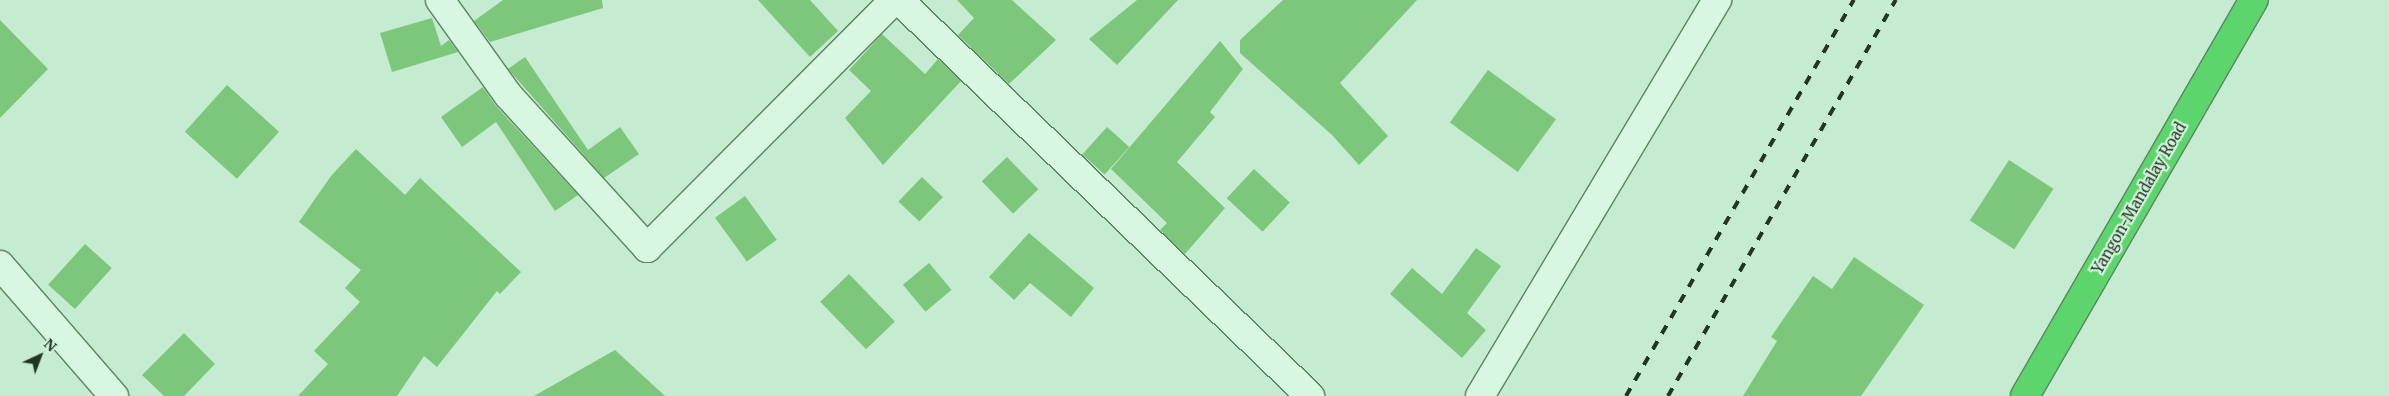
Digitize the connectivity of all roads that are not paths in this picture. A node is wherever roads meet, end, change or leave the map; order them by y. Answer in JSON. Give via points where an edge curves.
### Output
{"nodes":[{"id":1,"x":440,"y":0,"type":"edge"},
{"id":2,"x":894,"y":0,"type":"edge"},
{"id":3,"x":899,"y":0,"type":"edge"},
{"id":4,"x":1717,"y":0,"type":"edge"},
{"id":5,"x":2254,"y":0,"type":"edge"},
{"id":6,"x":0,"y":265,"type":"edge"},
{"id":7,"x":114,"y":396,"type":"edge"},
{"id":8,"x":1310,"y":396,"type":"edge"},
{"id":9,"x":1480,"y":396,"type":"edge"},
{"id":10,"x":2025,"y":396,"type":"edge"}],
"edges":[{"from":1,"to":2,"type":"street","via":[[508,95],[647,248]]},
{"from":3,"to":8,"type":"street"},
{"from":4,"to":9,"type":"street"},
{"from":5,"to":10,"type":"highway","name":"Yangon-Mandalay Road"},
{"from":6,"to":7,"type":"street"}]}
